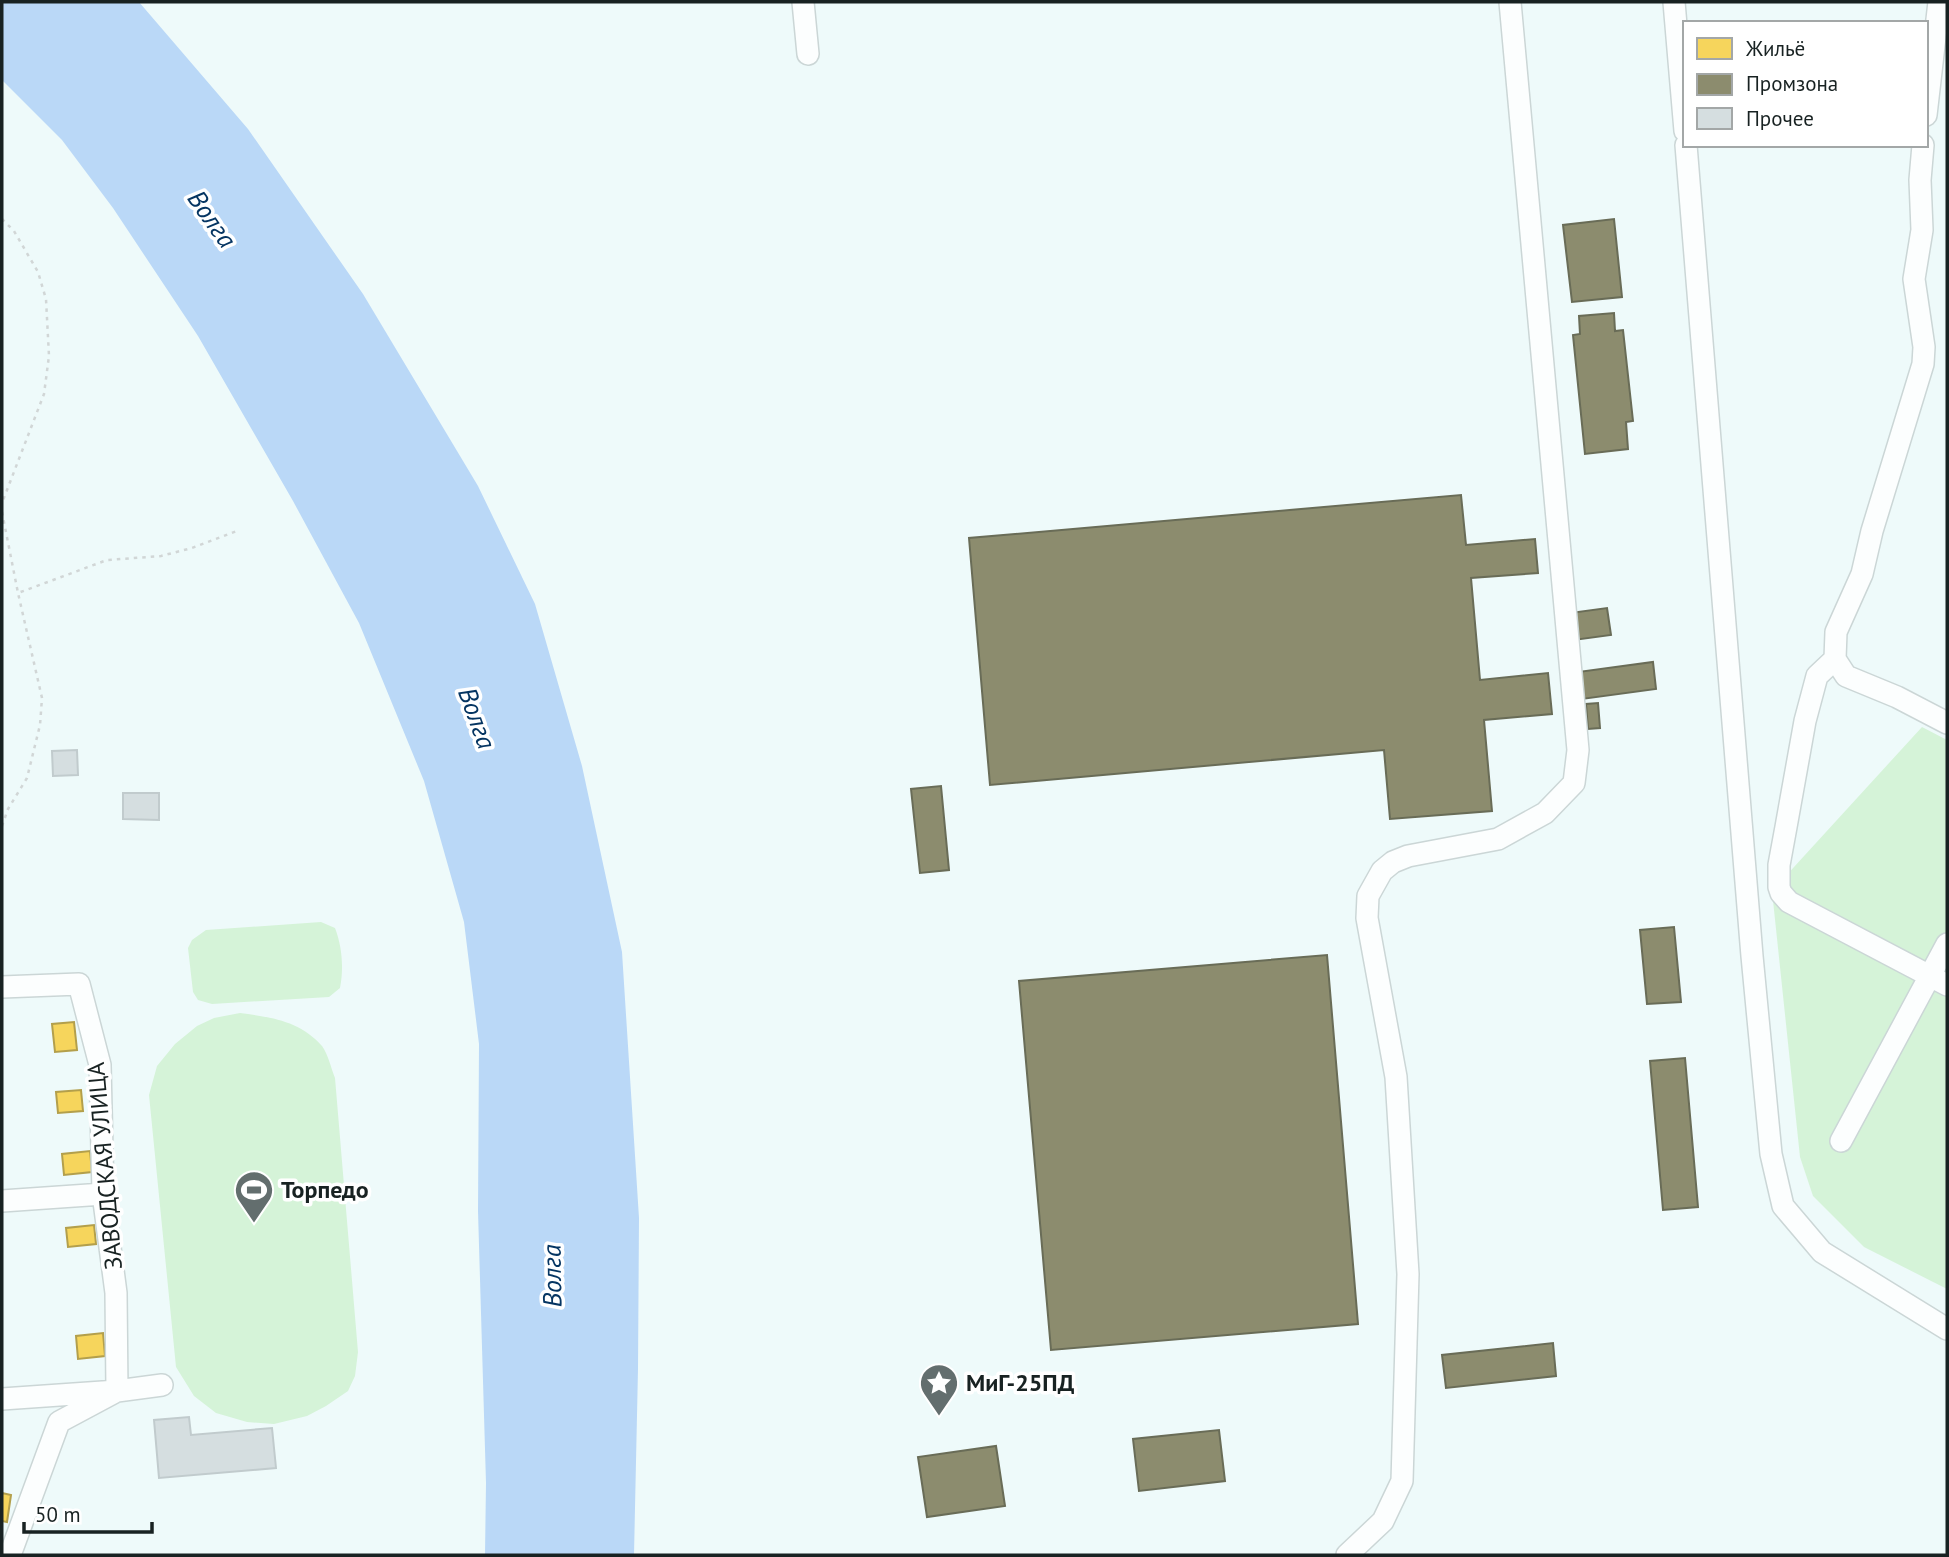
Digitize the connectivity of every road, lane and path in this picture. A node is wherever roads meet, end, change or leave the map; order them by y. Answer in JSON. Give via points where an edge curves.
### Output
{"nodes":[{"id":1,"x":803,"y":2,"type":"edge"},
{"id":2,"x":1510,"y":2,"type":"edge"},
{"id":3,"x":1674,"y":2,"type":"edge"},
{"id":4,"x":1939,"y":2,"type":"edge"},
{"id":5,"x":808,"y":54,"type":"dead end"},
{"id":6,"x":1928,"y":98,"type":"edge"},
{"id":7,"x":1683,"y":108,"type":"edge"},
{"id":8,"x":1686,"y":147,"type":"edge"},
{"id":9,"x":1923,"y":147,"type":"edge"},
{"id":10,"x":2,"y":219,"type":"edge"},
{"id":11,"x":2,"y":503,"type":"edge"},
{"id":12,"x":2,"y":512,"type":"edge"},
{"id":13,"x":237,"y":531,"type":"dead end"},
{"id":14,"x":18,"y":593,"type":"junction"},
{"id":15,"x":1835,"y":659,"type":"junction"},
{"id":16,"x":1947,"y":723,"type":"edge"},
{"id":17,"x":2,"y":826,"type":"edge"},
{"id":18,"x":1947,"y":944,"type":"edge"},
{"id":19,"x":1938,"y":980,"type":"edge"},
{"id":20,"x":2,"y":987,"type":"edge"},
{"id":21,"x":1841,"y":1141,"type":"dead end"},
{"id":22,"x":103,"y":1194,"type":"junction"},
{"id":23,"x":2,"y":1201,"type":"edge"},
{"id":24,"x":1947,"y":1329,"type":"edge"},
{"id":25,"x":162,"y":1385,"type":"dead end"},
{"id":26,"x":117,"y":1391,"type":"junction"},
{"id":27,"x":2,"y":1399,"type":"edge"},
{"id":28,"x":10,"y":1555,"type":"edge"},
{"id":29,"x":1347,"y":1555,"type":"edge"}],
"edges":[{"from":1,"to":5,"type":"street"},
{"from":2,"to":29,"type":"street","via":[[1578,750],[1574,783],[1545,813],[1498,839],[1393,862],[1382,871],[1368,896],[1367,918],[1396,1077],[1408,1274],[1402,1481],[1383,1521]]},
{"from":3,"to":7,"type":"street"},
{"from":4,"to":6,"type":"street"},
{"from":8,"to":24,"type":"street","via":[[1771,1154],[1783,1206],[1822,1252]]},
{"from":9,"to":15,"type":"street","via":[[1922,230],[1914,279],[1923,364],[1862,574],[1836,632]]},
{"from":10,"to":11,"type":"path","via":[[37,272],[46,299],[49,356],[44,394]]},
{"from":12,"to":14,"type":"path"},
{"from":13,"to":14,"type":"path","via":[[161,556],[107,560]]},
{"from":14,"to":17,"type":"path","via":[[42,698],[27,778]]},
{"from":15,"to":16,"type":"street","via":[[1846,676]]},
{"from":15,"to":19,"type":"street","via":[[1817,676],[1805,721],[1779,865],[1781,893],[1790,902]]},
{"from":18,"to":19,"type":"street"},
{"from":19,"to":21,"type":"street"},
{"from":20,"to":22,"type":"street","name":"ЗАВОДСКАЯ УЛИЦА","via":[[79,984],[100,1065]]},
{"from":22,"to":23,"type":"street"},
{"from":22,"to":26,"type":"street","name":"ЗАВОДСКАЯ УЛИЦА","via":[[116,1293]]},
{"from":25,"to":26,"type":"street"},
{"from":26,"to":27,"type":"street"},
{"from":26,"to":28,"type":"street","via":[[59,1422]]}]}
